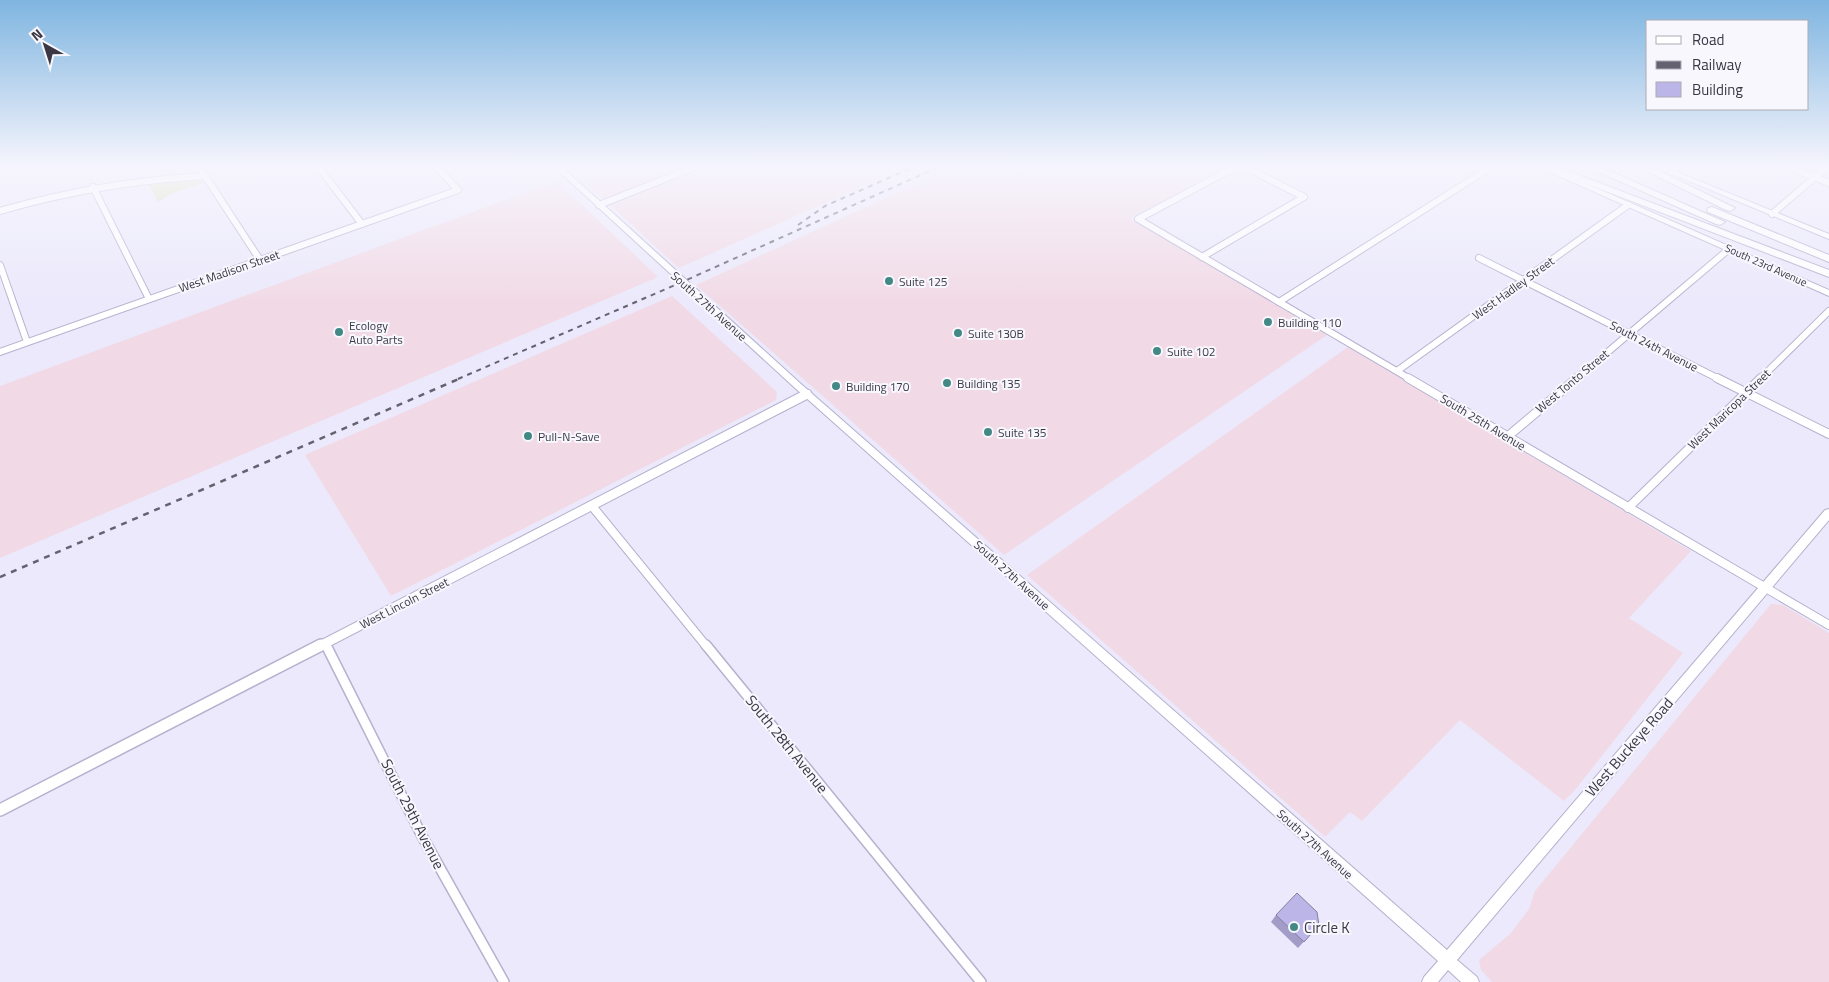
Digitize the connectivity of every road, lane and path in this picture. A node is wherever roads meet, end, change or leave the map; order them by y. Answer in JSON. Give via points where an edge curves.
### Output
{"nodes":[{"id":1,"x":105,"y":211,"type":"edge"},
{"id":2,"x":228,"y":211,"type":"edge"},
{"id":3,"x":352,"y":211,"type":"edge"},
{"id":4,"x":399,"y":211,"type":"edge"},
{"id":5,"x":605,"y":211,"type":"edge"},
{"id":6,"x":1153,"y":211,"type":"edge"},
{"id":7,"x":1280,"y":211,"type":"edge"},
{"id":8,"x":1422,"y":211,"type":"edge"},
{"id":9,"x":1620,"y":211,"type":"edge"},
{"id":10,"x":1641,"y":211,"type":"edge"},
{"id":11,"x":1663,"y":211,"type":"edge"},
{"id":12,"x":1694,"y":211,"type":"edge"},
{"id":13,"x":1716,"y":211,"type":"edge"},
{"id":14,"x":1735,"y":211,"type":"edge"},
{"id":15,"x":1764,"y":211,"type":"edge"},
{"id":16,"x":1776,"y":211,"type":"edge"},
{"id":17,"x":1772,"y":214,"type":"junction"},
{"id":18,"x":362,"y":224,"type":"junction"},
{"id":19,"x":1829,"y":238,"type":"edge"},
{"id":20,"x":1729,"y":249,"type":"junction"},
{"id":21,"x":1202,"y":257,"type":"junction"},
{"id":22,"x":1824,"y":257,"type":"edge"},
{"id":23,"x":1479,"y":258,"type":"dead end"},
{"id":24,"x":260,"y":260,"type":"junction"},
{"id":25,"x":0,"y":265,"type":"edge"},
{"id":26,"x":1829,"y":269,"type":"edge"},
{"id":27,"x":1829,"y":274,"type":"edge"},
{"id":28,"x":1524,"y":280,"type":"junction"},
{"id":29,"x":1829,"y":293,"type":"edge"},
{"id":30,"x":149,"y":299,"type":"junction"},
{"id":31,"x":1279,"y":302,"type":"junction"},
{"id":32,"x":1829,"y":312,"type":"edge"},
{"id":33,"x":1628,"y":334,"type":"junction"},
{"id":34,"x":28,"y":342,"type":"junction"},
{"id":35,"x":0,"y":352,"type":"edge"},
{"id":36,"x":1397,"y":371,"type":"junction"},
{"id":37,"x":1746,"y":393,"type":"junction"},
{"id":38,"x":807,"y":394,"type":"junction"},
{"id":39,"x":1829,"y":434,"type":"edge"},
{"id":40,"x":1507,"y":436,"type":"junction"},
{"id":41,"x":592,"y":506,"type":"junction"},
{"id":42,"x":1628,"y":508,"type":"junction"},
{"id":43,"x":1829,"y":513,"type":"edge"},
{"id":44,"x":1766,"y":588,"type":"junction"},
{"id":45,"x":1829,"y":625,"type":"edge"},
{"id":46,"x":325,"y":643,"type":"junction"},
{"id":47,"x":0,"y":810,"type":"edge"},
{"id":48,"x":1448,"y":961,"type":"junction"},
{"id":49,"x":504,"y":982,"type":"edge"},
{"id":50,"x":981,"y":982,"type":"edge"},
{"id":51,"x":1430,"y":982,"type":"edge"},
{"id":52,"x":1472,"y":982,"type":"edge"}],
"edges":[{"from":1,"to":30,"type":"street"},
{"from":2,"to":24,"type":"street"},
{"from":3,"to":18,"type":"street"},
{"from":4,"to":18,"type":"street","name":"West Madison Street"},
{"from":5,"to":38,"type":"main road","name":"South 27th Avenue"},
{"from":6,"to":21,"type":"street","name":"South 25th Avenue","via":[[1138,219]]},
{"from":7,"to":21,"type":"street"},
{"from":8,"to":31,"type":"street"},
{"from":9,"to":28,"type":"street","name":"West Hadley Street"},
{"from":10,"to":20,"type":"main road","name":"South 23rd Avenue"},
{"from":11,"to":27,"type":"highway"},
{"from":12,"to":26,"type":"highway"},
{"from":13,"to":22,"type":"highway"},
{"from":14,"to":22,"type":"highway"},
{"from":15,"to":17,"type":"main road"},
{"from":16,"to":17,"type":"street"},
{"from":17,"to":19,"type":"main road"},
{"from":18,"to":24,"type":"street","name":"West Madison Street"},
{"from":20,"to":29,"type":"main road","name":"South 23rd Avenue"},
{"from":20,"to":33,"type":"street","name":"West Tonto Street"},
{"from":21,"to":31,"type":"street","name":"South 25th Avenue"},
{"from":23,"to":28,"type":"street","name":"South 24th Avenue"},
{"from":24,"to":30,"type":"street","name":"West Madison Street"},
{"from":25,"to":34,"type":"street"},
{"from":28,"to":33,"type":"street","name":"South 24th Avenue"},
{"from":28,"to":36,"type":"street","name":"West Hadley Street"},
{"from":30,"to":34,"type":"street","name":"West Madison Street"},
{"from":31,"to":36,"type":"street","name":"South 25th Avenue"},
{"from":32,"to":37,"type":"street","name":"West Maricopa Street"},
{"from":33,"to":37,"type":"street","name":"South 24th Avenue"},
{"from":33,"to":40,"type":"street","name":"West Tonto Street"},
{"from":34,"to":35,"type":"street","name":"West Madison Street"},
{"from":36,"to":40,"type":"street","name":"South 25th Avenue"},
{"from":37,"to":39,"type":"street","name":"South 24th Avenue"},
{"from":37,"to":42,"type":"street","name":"West Maricopa Street"},
{"from":38,"to":41,"type":"street","name":"West Lincoln Street"},
{"from":38,"to":48,"type":"main road","name":"South 27th Avenue"},
{"from":40,"to":42,"type":"street","name":"South 25th Avenue"},
{"from":41,"to":46,"type":"street","name":"West Lincoln Street"},
{"from":41,"to":50,"type":"street","name":"South 28th Avenue"},
{"from":42,"to":44,"type":"street","name":"South 25th Avenue"},
{"from":43,"to":44,"type":"main road","name":"West Buckeye Road"},
{"from":44,"to":45,"type":"street","name":"South 25th Avenue"},
{"from":44,"to":48,"type":"main road","name":"West Buckeye Road"},
{"from":46,"to":47,"type":"street","name":"West Lincoln Street"},
{"from":46,"to":49,"type":"street","name":"South 29th Avenue","via":[[422,836]]},
{"from":48,"to":51,"type":"main road","name":"West Buckeye Road"},
{"from":48,"to":52,"type":"main road","name":"South 27th Avenue"}]}
